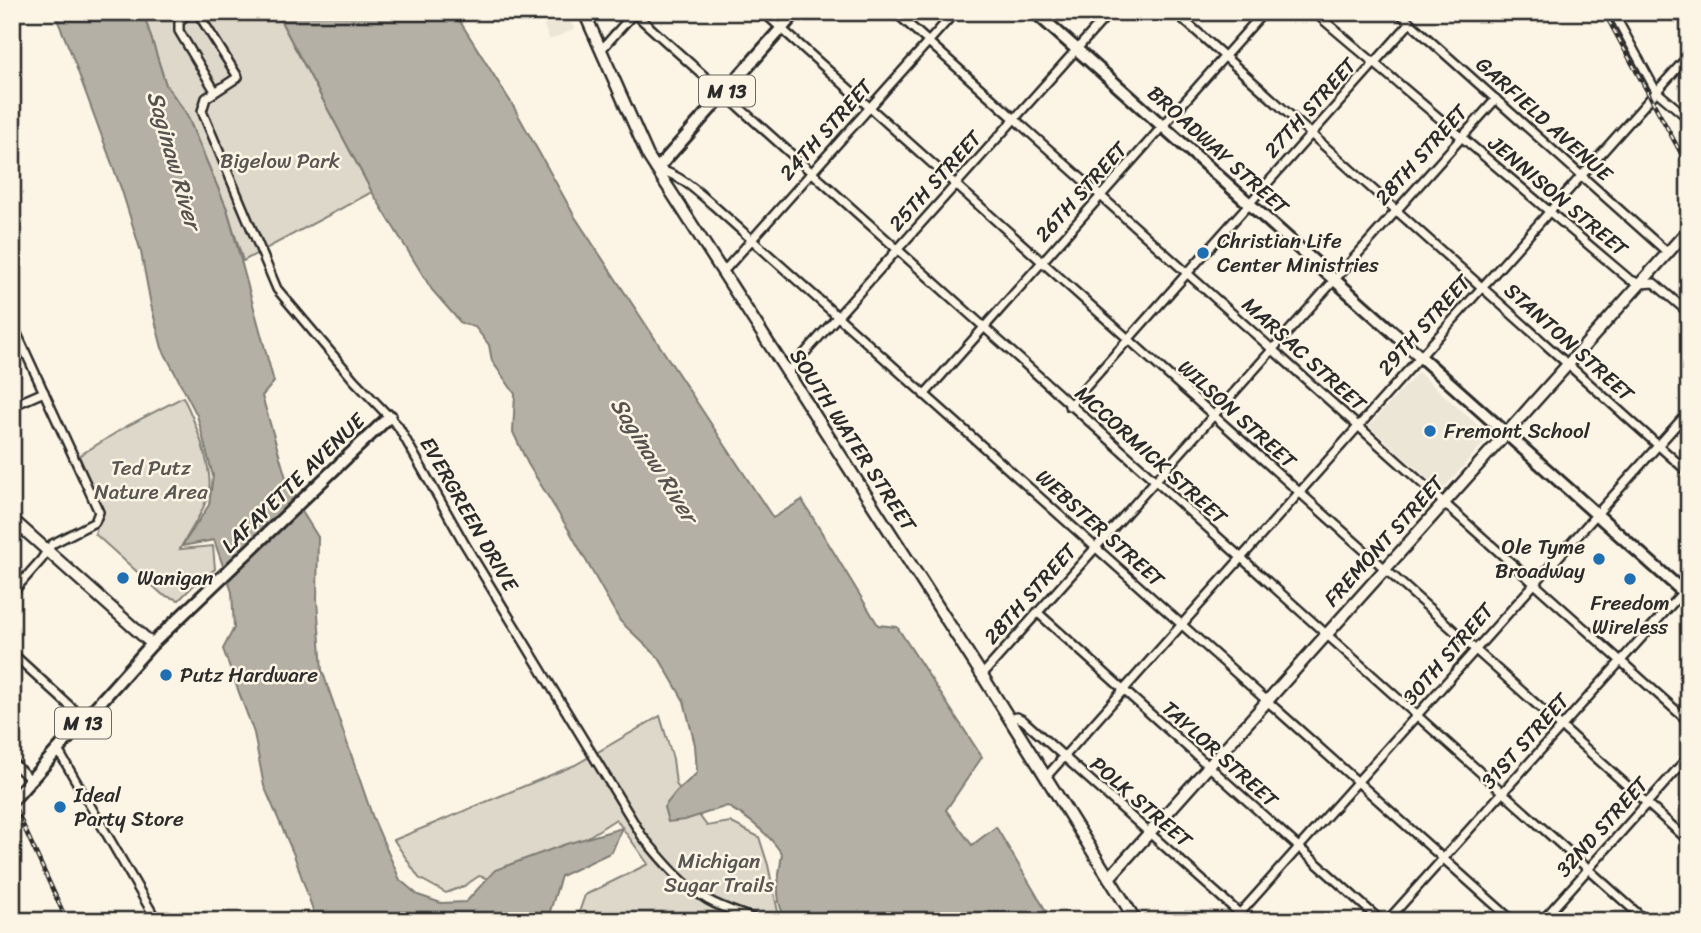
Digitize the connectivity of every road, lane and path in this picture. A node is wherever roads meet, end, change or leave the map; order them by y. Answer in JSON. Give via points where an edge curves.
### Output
{"nodes":[{"id":1,"x":584,"y":12,"type":"edge"},
{"id":2,"x":763,"y":12,"type":"edge"},
{"id":3,"x":796,"y":12,"type":"edge"},
{"id":4,"x":895,"y":12,"type":"edge"},
{"id":5,"x":955,"y":12,"type":"edge"},
{"id":6,"x":1035,"y":12,"type":"edge"},
{"id":7,"x":1110,"y":12,"type":"edge"},
{"id":8,"x":1175,"y":12,"type":"edge"},
{"id":9,"x":1264,"y":12,"type":"edge"},
{"id":10,"x":1314,"y":12,"type":"edge"},
{"id":11,"x":1398,"y":12,"type":"edge"},
{"id":12,"x":1613,"y":12,"type":"edge"},
{"id":13,"x":634,"y":13,"type":"edge"},
{"id":14,"x":1410,"y":23,"type":"junction"},
{"id":15,"x":781,"y":29,"type":"junction"},
{"id":16,"x":928,"y":42,"type":"junction"},
{"id":17,"x":601,"y":50,"type":"junction"},
{"id":18,"x":1077,"y":50,"type":"junction"},
{"id":19,"x":1689,"y":54,"type":"edge"},
{"id":20,"x":1224,"y":57,"type":"junction"},
{"id":21,"x":1374,"y":62,"type":"junction"},
{"id":22,"x":215,"y":91,"type":"junction"},
{"id":23,"x":1656,"y":91,"type":"junction"},
{"id":24,"x":723,"y":94,"type":"junction"},
{"id":25,"x":1496,"y":99,"type":"junction"},
{"id":26,"x":869,"y":108,"type":"junction"},
{"id":27,"x":1014,"y":119,"type":"junction"},
{"id":28,"x":1689,"y":119,"type":"edge"},
{"id":29,"x":1163,"y":127,"type":"junction"},
{"id":30,"x":1310,"y":133,"type":"junction"},
{"id":31,"x":1461,"y":136,"type":"junction"},
{"id":32,"x":657,"y":169,"type":"junction"},
{"id":33,"x":811,"y":174,"type":"junction"},
{"id":34,"x":1581,"y":176,"type":"junction"},
{"id":35,"x":955,"y":185,"type":"junction"},
{"id":36,"x":1101,"y":196,"type":"junction"},
{"id":37,"x":1249,"y":203,"type":"junction"},
{"id":38,"x":1395,"y":209,"type":"junction"},
{"id":39,"x":1549,"y":212,"type":"junction"},
{"id":40,"x":1689,"y":229,"type":"edge"},
{"id":41,"x":752,"y":240,"type":"junction"},
{"id":42,"x":896,"y":251,"type":"junction"},
{"id":43,"x":1668,"y":253,"type":"junction"},
{"id":44,"x":1042,"y":262,"type":"junction"},
{"id":45,"x":723,"y":272,"type":"junction"},
{"id":46,"x":1187,"y":273,"type":"junction"},
{"id":47,"x":1335,"y":279,"type":"junction"},
{"id":48,"x":1640,"y":284,"type":"junction"},
{"id":49,"x":1481,"y":287,"type":"junction"},
{"id":50,"x":1689,"y":313,"type":"edge"},
{"id":51,"x":838,"y":317,"type":"junction"},
{"id":52,"x":12,"y":323,"type":"edge"},
{"id":53,"x":982,"y":328,"type":"junction"},
{"id":54,"x":1128,"y":339,"type":"junction"},
{"id":55,"x":1271,"y":349,"type":"junction"},
{"id":56,"x":1419,"y":356,"type":"junction"},
{"id":57,"x":1568,"y":363,"type":"junction"},
{"id":58,"x":787,"y":373,"type":"junction"},
{"id":59,"x":44,"y":392,"type":"junction"},
{"id":60,"x":924,"y":395,"type":"junction"},
{"id":61,"x":12,"y":406,"type":"edge"},
{"id":62,"x":1069,"y":406,"type":"junction"},
{"id":63,"x":1689,"y":411,"type":"edge"},
{"id":64,"x":390,"y":416,"type":"junction"},
{"id":65,"x":1213,"y":416,"type":"junction"},
{"id":66,"x":1357,"y":426,"type":"junction"},
{"id":67,"x":1506,"y":434,"type":"junction"},
{"id":68,"x":1658,"y":445,"type":"junction"},
{"id":69,"x":1689,"y":473,"type":"edge"},
{"id":70,"x":1154,"y":482,"type":"junction"},
{"id":71,"x":1299,"y":492,"type":"junction"},
{"id":72,"x":1444,"y":503,"type":"junction"},
{"id":73,"x":1596,"y":516,"type":"junction"},
{"id":74,"x":12,"y":519,"type":"edge"},
{"id":75,"x":1096,"y":547,"type":"junction"},
{"id":76,"x":47,"y":550,"type":"junction"},
{"id":77,"x":1240,"y":558,"type":"junction"},
{"id":78,"x":1385,"y":569,"type":"junction"},
{"id":79,"x":1533,"y":584,"type":"junction"},
{"id":80,"x":1687,"y":591,"type":"edge"},
{"id":81,"x":12,"y":593,"type":"edge"},
{"id":82,"x":1037,"y":612,"type":"junction"},
{"id":83,"x":1181,"y":623,"type":"junction"},
{"id":84,"x":1326,"y":635,"type":"junction"},
{"id":85,"x":152,"y":644,"type":"junction"},
{"id":86,"x":1475,"y":650,"type":"junction"},
{"id":87,"x":12,"y":653,"type":"edge"},
{"id":88,"x":1620,"y":661,"type":"junction"},
{"id":89,"x":982,"y":675,"type":"junction"},
{"id":90,"x":1122,"y":689,"type":"junction"},
{"id":91,"x":1267,"y":701,"type":"junction"},
{"id":92,"x":1417,"y":716,"type":"junction"},
{"id":93,"x":1009,"y":719,"type":"junction"},
{"id":94,"x":85,"y":720,"type":"junction"},
{"id":95,"x":1689,"y":722,"type":"edge"},
{"id":96,"x":1561,"y":726,"type":"junction"},
{"id":97,"x":58,"y":750,"type":"junction"},
{"id":98,"x":1689,"y":756,"type":"edge"},
{"id":99,"x":1064,"y":757,"type":"junction"},
{"id":100,"x":12,"y":762,"type":"edge"},
{"id":101,"x":1208,"y":767,"type":"junction"},
{"id":102,"x":1046,"y":777,"type":"junction"},
{"id":103,"x":31,"y":780,"type":"junction"},
{"id":104,"x":1357,"y":781,"type":"junction"},
{"id":105,"x":1502,"y":792,"type":"junction"},
{"id":106,"x":12,"y":801,"type":"edge"},
{"id":107,"x":1647,"y":804,"type":"junction"},
{"id":108,"x":1150,"y":833,"type":"junction"},
{"id":109,"x":1689,"y":841,"type":"edge"},
{"id":110,"x":1298,"y":848,"type":"junction"},
{"id":111,"x":1443,"y":858,"type":"junction"},
{"id":112,"x":1588,"y":869,"type":"junction"},
{"id":113,"x":1109,"y":878,"type":"junction"},
{"id":114,"x":1240,"y":913,"type":"junction"},
{"id":115,"x":157,"y":921,"type":"edge"},
{"id":116,"x":759,"y":921,"type":"edge"},
{"id":117,"x":1136,"y":921,"type":"edge"},
{"id":118,"x":1233,"y":921,"type":"edge"},
{"id":119,"x":1248,"y":921,"type":"edge"},
{"id":120,"x":1381,"y":921,"type":"edge"},
{"id":121,"x":1387,"y":921,"type":"edge"},
{"id":122,"x":1513,"y":921,"type":"edge"},
{"id":123,"x":1542,"y":921,"type":"edge"},
{"id":124,"x":1646,"y":921,"type":"edge"}],
"edges":[{"from":1,"to":17,"type":"street","name":"SOUTH WATER STREET"},
{"from":2,"to":15,"type":"street","name":"WILSON STREET"},
{"from":3,"to":15,"type":"main road","number":"M 13"},
{"from":4,"to":16,"type":"street","name":"MARSAC STREET"},
{"from":5,"to":16,"type":"street","name":"24TH STREET"},
{"from":6,"to":18,"type":"main road","name":"BROADWAY STREET"},
{"from":7,"to":18,"type":"street","name":"25TH STREET"},
{"from":8,"to":20,"type":"street","name":"STANTON STREET"},
{"from":9,"to":20,"type":"street","name":"26TH STREET"},
{"from":10,"to":21,"type":"street","name":"JENNISON STREET"},
{"from":11,"to":14,"type":"street","name":"GARFIELD AVENUE"},
{"from":12,"to":23,"type":"street"},
{"from":13,"to":17,"type":"street"},
{"from":13,"to":24,"type":"street","name":"MCCORMICK STREET"},
{"from":14,"to":21,"type":"street","name":"27TH STREET"},
{"from":14,"to":25,"type":"street","name":"GARFIELD AVENUE"},
{"from":15,"to":24,"type":"main road","number":"M 13"},
{"from":15,"to":26,"type":"street","name":"WILSON STREET"},
{"from":16,"to":26,"type":"street","name":"24TH STREET"},
{"from":16,"to":27,"type":"street","name":"MARSAC STREET"},
{"from":17,"to":32,"type":"street","name":"SOUTH WATER STREET"},
{"from":18,"to":27,"type":"street","name":"25TH STREET"},
{"from":18,"to":29,"type":"main road","name":"BROADWAY STREET"},
{"from":19,"to":23,"type":"street","name":"29TH STREET"},
{"from":20,"to":29,"type":"street","name":"26TH STREET"},
{"from":20,"to":30,"type":"street","name":"STANTON STREET"},
{"from":21,"to":30,"type":"street","name":"27TH STREET"},
{"from":21,"to":31,"type":"street","name":"JENNISON STREET"},
{"from":22,"to":22,"type":"street","name":"EVERGREEN DRIVE","via":[[179,31],[185,15],[200,15],[238,77]]},
{"from":22,"to":64,"type":"street","name":"EVERGREEN DRIVE","via":[[206,98],[202,111],[277,289]]},
{"from":23,"to":28,"type":"street"},
{"from":23,"to":34,"type":"street","name":"29TH STREET"},
{"from":24,"to":32,"type":"main road","number":"M 13"},
{"from":24,"to":33,"type":"street","name":"MCCORMICK STREET"},
{"from":25,"to":31,"type":"street","name":"28TH STREET"},
{"from":25,"to":34,"type":"street","name":"GARFIELD AVENUE"},
{"from":26,"to":33,"type":"street","name":"24TH STREET"},
{"from":26,"to":35,"type":"street","name":"WILSON STREET"},
{"from":27,"to":35,"type":"street","name":"25TH STREET"},
{"from":27,"to":36,"type":"street","name":"MARSAC STREET"},
{"from":29,"to":36,"type":"street","name":"26TH STREET"},
{"from":29,"to":37,"type":"main road","name":"BROADWAY STREET"},
{"from":30,"to":37,"type":"street","name":"27TH STREET"},
{"from":30,"to":38,"type":"street","name":"STANTON STREET"},
{"from":31,"to":38,"type":"street","name":"28TH STREET"},
{"from":31,"to":39,"type":"street","name":"JENNISON STREET"},
{"from":32,"to":41,"type":"street","name":"WEBSTER STREET","via":[[689,184]]},
{"from":32,"to":45,"type":"street","name":"SOUTH WATER STREET"},
{"from":33,"to":41,"type":"street","name":"24TH STREET"},
{"from":33,"to":42,"type":"street","name":"MCCORMICK STREET"},
{"from":34,"to":39,"type":"street","name":"29TH STREET"},
{"from":34,"to":43,"type":"street","name":"GARFIELD AVENUE"},
{"from":35,"to":42,"type":"street","name":"25TH STREET"},
{"from":35,"to":44,"type":"street","name":"WILSON STREET"},
{"from":36,"to":44,"type":"street","name":"26TH STREET"},
{"from":36,"to":46,"type":"street","name":"MARSAC STREET"},
{"from":37,"to":46,"type":"street","name":"27TH STREET"},
{"from":37,"to":47,"type":"main road","name":"BROADWAY STREET"},
{"from":38,"to":47,"type":"street","name":"28TH STREET"},
{"from":38,"to":49,"type":"street","name":"STANTON STREET"},
{"from":39,"to":48,"type":"street","name":"JENNISON STREET"},
{"from":39,"to":49,"type":"street","name":"29TH STREET"},
{"from":40,"to":43,"type":"street","name":"FREMONT STREET"},
{"from":41,"to":45,"type":"street","name":"24TH STREET"},
{"from":41,"to":51,"type":"street","name":"WEBSTER STREET"},
{"from":42,"to":51,"type":"street","name":"25TH STREET"},
{"from":42,"to":53,"type":"street","name":"MCCORMICK STREET"},
{"from":43,"to":48,"type":"street","name":"FREMONT STREET"},
{"from":44,"to":53,"type":"street","name":"26TH STREET"},
{"from":44,"to":54,"type":"street","name":"WILSON STREET"},
{"from":45,"to":58,"type":"street","name":"SOUTH WATER STREET"},
{"from":46,"to":54,"type":"street","name":"27TH STREET"},
{"from":46,"to":55,"type":"street","name":"MARSAC STREET"},
{"from":47,"to":55,"type":"street","name":"28TH STREET"},
{"from":47,"to":56,"type":"main road","name":"BROADWAY STREET"},
{"from":48,"to":50,"type":"street","name":"JENNISON STREET","via":[[1654,283]]},
{"from":48,"to":57,"type":"street","name":"FREMONT STREET"},
{"from":49,"to":56,"type":"street","name":"29TH STREET"},
{"from":49,"to":57,"type":"street","name":"STANTON STREET"},
{"from":51,"to":58,"type":"street","name":"25TH STREET"},
{"from":51,"to":60,"type":"street","name":"WEBSTER STREET"},
{"from":52,"to":59,"type":"street"},
{"from":53,"to":60,"type":"street","name":"26TH STREET"},
{"from":53,"to":62,"type":"street","name":"MCCORMICK STREET"},
{"from":54,"to":62,"type":"street","name":"27TH STREET"},
{"from":54,"to":65,"type":"street","name":"WILSON STREET"},
{"from":55,"to":65,"type":"street","name":"28TH STREET"},
{"from":55,"to":66,"type":"street","name":"MARSAC STREET"},
{"from":56,"to":66,"type":"street","name":"29TH STREET"},
{"from":56,"to":67,"type":"main road","name":"BROADWAY STREET"},
{"from":57,"to":67,"type":"street","name":"FREMONT STREET"},
{"from":57,"to":68,"type":"street","name":"STANTON STREET"},
{"from":58,"to":89,"type":"street","name":"SOUTH WATER STREET"},
{"from":59,"to":61,"type":"street"},
{"from":59,"to":76,"type":"street","via":[[97,506],[98,519]]},
{"from":60,"to":75,"type":"street","name":"WEBSTER STREET"},
{"from":62,"to":70,"type":"street","name":"MCCORMICK STREET"},
{"from":63,"to":68,"type":"street","name":"30TH STREET"},
{"from":64,"to":85,"type":"main road","name":"LAFAYETTE AVENUE","number":"M 13"},
{"from":64,"to":116,"type":"street","name":"EVERGREEN DRIVE","via":[[642,836],[690,888]]},
{"from":65,"to":70,"type":"street","name":"28TH STREET"},
{"from":65,"to":71,"type":"street","name":"WILSON STREET"},
{"from":66,"to":71,"type":"street","name":"29TH STREET"},
{"from":66,"to":72,"type":"street","name":"MARSAC STREET"},
{"from":67,"to":72,"type":"street","name":"FREMONT STREET"},
{"from":67,"to":73,"type":"main road","name":"BROADWAY STREET"},
{"from":68,"to":69,"type":"street","name":"STANTON STREET"},
{"from":68,"to":73,"type":"street","name":"30TH STREET"},
{"from":70,"to":75,"type":"street","name":"28TH STREET"},
{"from":70,"to":77,"type":"street","name":"MCCORMICK STREET"},
{"from":71,"to":77,"type":"street","name":"29TH STREET"},
{"from":71,"to":78,"type":"street","name":"WILSON STREET"},
{"from":72,"to":78,"type":"street","name":"FREMONT STREET"},
{"from":72,"to":79,"type":"street","name":"MARSAC STREET"},
{"from":73,"to":79,"type":"street","name":"30TH STREET"},
{"from":73,"to":80,"type":"main road","name":"BROADWAY STREET"},
{"from":74,"to":76,"type":"street"},
{"from":75,"to":82,"type":"street","name":"28TH STREET"},
{"from":75,"to":83,"type":"street","name":"WEBSTER STREET"},
{"from":76,"to":81,"type":"street"},
{"from":76,"to":85,"type":"street"},
{"from":77,"to":83,"type":"street","name":"29TH STREET"},
{"from":77,"to":84,"type":"street","name":"MCCORMICK STREET"},
{"from":78,"to":84,"type":"street","name":"FREMONT STREET"},
{"from":78,"to":86,"type":"street","name":"WILSON STREET"},
{"from":79,"to":86,"type":"street","name":"30TH STREET"},
{"from":79,"to":88,"type":"street","name":"MARSAC STREET"},
{"from":80,"to":88,"type":"street","name":"31ST STREET"},
{"from":82,"to":89,"type":"street","name":"28TH STREET"},
{"from":82,"to":90,"type":"street","name":"TAYLOR STREET"},
{"from":83,"to":90,"type":"street","name":"29TH STREET"},
{"from":83,"to":91,"type":"street","name":"WEBSTER STREET"},
{"from":84,"to":91,"type":"street","name":"FREMONT STREET"},
{"from":84,"to":92,"type":"street","name":"MCCORMICK STREET"},
{"from":85,"to":94,"type":"main road","number":"M 13"},
{"from":86,"to":92,"type":"street","name":"30TH STREET"},
{"from":86,"to":96,"type":"street","name":"WILSON STREET"},
{"from":87,"to":94,"type":"street"},
{"from":88,"to":95,"type":"street","name":"MARSAC STREET"},
{"from":88,"to":96,"type":"street","name":"31ST STREET"},
{"from":89,"to":93,"type":"street","name":"SOUTH WATER STREET"},
{"from":90,"to":99,"type":"street","name":"29TH STREET"},
{"from":90,"to":101,"type":"street","name":"TAYLOR STREET"},
{"from":91,"to":101,"type":"street","name":"FREMONT STREET"},
{"from":91,"to":104,"type":"street","name":"WEBSTER STREET"},
{"from":92,"to":104,"type":"street","name":"30TH STREET"},
{"from":92,"to":105,"type":"street","name":"MCCORMICK STREET"},
{"from":93,"to":99,"type":"street","name":"POLK STREET","via":[[1023,720]]},
{"from":93,"to":102,"type":"street","name":"SOUTH WATER STREET"},
{"from":94,"to":97,"type":"main road","number":"M 13"},
{"from":96,"to":105,"type":"street","name":"31ST STREET"},
{"from":96,"to":107,"type":"street","name":"WILSON STREET"},
{"from":97,"to":103,"type":"main road","number":"M 13"},
{"from":97,"to":115,"type":"street"},
{"from":98,"to":107,"type":"street","name":"32ND STREET"},
{"from":99,"to":102,"type":"street","name":"29TH STREET"},
{"from":99,"to":108,"type":"street","name":"POLK STREET"},
{"from":100,"to":103,"type":"street"},
{"from":101,"to":108,"type":"street","name":"FREMONT STREET"},
{"from":101,"to":110,"type":"street","name":"TAYLOR STREET"},
{"from":102,"to":113,"type":"street","name":"SOUTH WATER STREET"},
{"from":103,"to":106,"type":"main road","number":"M 13"},
{"from":104,"to":110,"type":"street","name":"30TH STREET"},
{"from":104,"to":111,"type":"street","name":"WEBSTER STREET"},
{"from":105,"to":111,"type":"street","name":"31ST STREET"},
{"from":105,"to":112,"type":"street","name":"MCCORMICK STREET"},
{"from":107,"to":109,"type":"street","name":"WILSON STREET"},
{"from":107,"to":112,"type":"street","name":"32ND STREET"},
{"from":108,"to":113,"type":"street","name":"FREMONT STREET"},
{"from":108,"to":114,"type":"street","name":"POLK STREET"},
{"from":110,"to":114,"type":"street","name":"30TH STREET"},
{"from":110,"to":120,"type":"street","name":"TAYLOR STREET"},
{"from":111,"to":121,"type":"street","name":"31ST STREET"},
{"from":111,"to":122,"type":"street","name":"WEBSTER STREET"},
{"from":112,"to":123,"type":"street","name":"32ND STREET"},
{"from":112,"to":124,"type":"street","name":"MCCORMICK STREET"},
{"from":113,"to":117,"type":"street","name":"SOUTH WATER STREET"},
{"from":114,"to":118,"type":"street","name":"30TH STREET"},
{"from":114,"to":119,"type":"street","name":"POLK STREET"}]}
